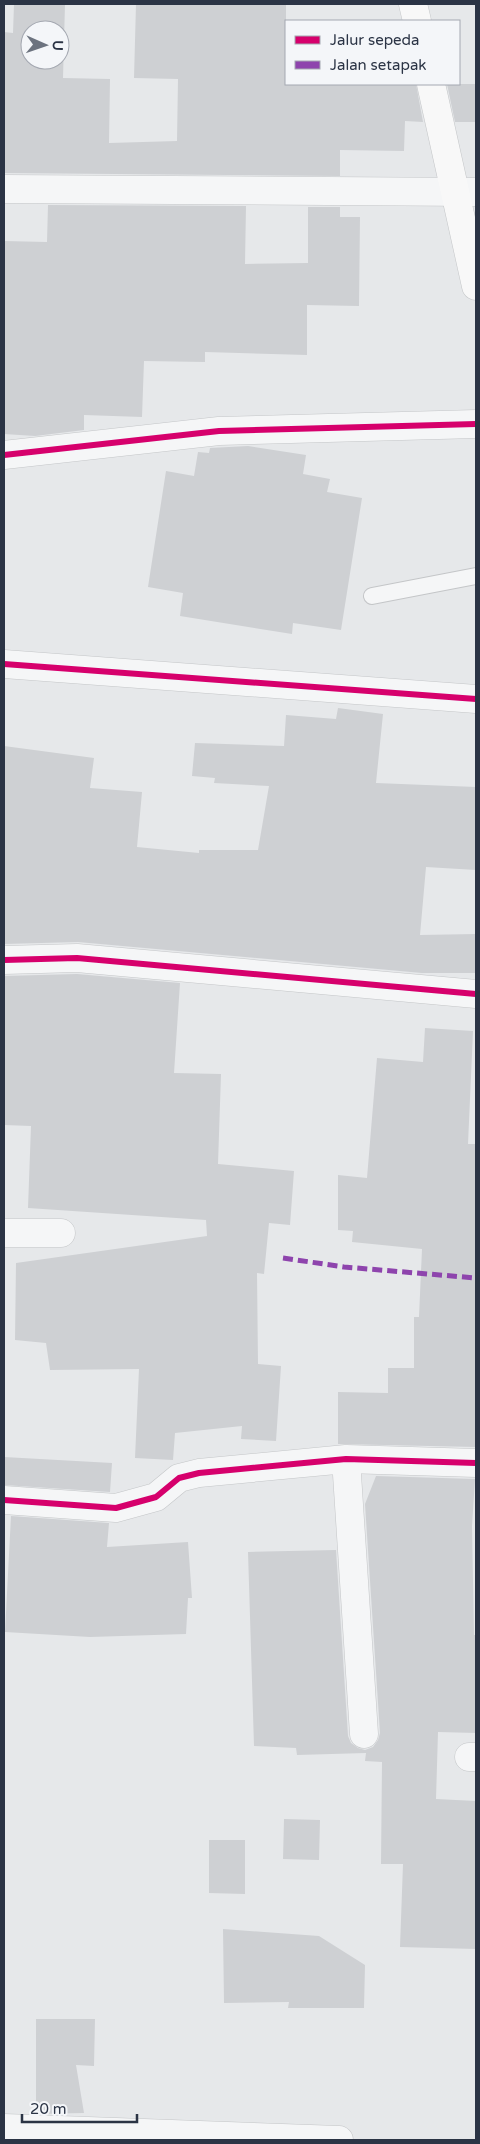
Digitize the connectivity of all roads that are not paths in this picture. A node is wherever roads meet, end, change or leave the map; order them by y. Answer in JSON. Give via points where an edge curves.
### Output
{"nodes":[{"id":1,"x":413,"y":4,"type":"edge"},
{"id":2,"x":417,"y":20,"type":"edge"},
{"id":3,"x":431,"y":85,"type":"edge"},
{"id":4,"x":4,"y":189,"type":"edge"},
{"id":5,"x":465,"y":192,"type":"edge"},
{"id":6,"x":476,"y":286,"type":"edge"},
{"id":7,"x":476,"y":424,"type":"edge"},
{"id":8,"x":4,"y":455,"type":"edge"},
{"id":9,"x":476,"y":576,"type":"edge"},
{"id":10,"x":372,"y":596,"type":"dead end"},
{"id":11,"x":4,"y":664,"type":"edge"},
{"id":12,"x":476,"y":699,"type":"edge"},
{"id":13,"x":4,"y":960,"type":"edge"},
{"id":14,"x":476,"y":994,"type":"edge"},
{"id":15,"x":4,"y":1233,"type":"edge"},
{"id":16,"x":61,"y":1233,"type":"dead end"},
{"id":17,"x":346,"y":1459,"type":"junction"},
{"id":18,"x":476,"y":1463,"type":"edge"},
{"id":19,"x":4,"y":1500,"type":"edge"},
{"id":20,"x":364,"y":1734,"type":"dead end"},
{"id":21,"x":4,"y":2128,"type":"edge"},
{"id":22,"x":339,"y":2140,"type":"edge"}],
"edges":[{"from":1,"to":2,"type":"street"},
{"from":3,"to":5,"type":"street"},
{"from":4,"to":5,"type":"street"},
{"from":5,"to":6,"type":"street"},
{"from":7,"to":8,"type":"street","via":[[219,431]]},
{"from":9,"to":10,"type":"lane"},
{"from":11,"to":12,"type":"street"},
{"from":13,"to":14,"type":"street","via":[[77,958]]},
{"from":15,"to":16,"type":"street"},
{"from":17,"to":18,"type":"street"},
{"from":17,"to":19,"type":"street","via":[[199,1473],[179,1478],[156,1497],[116,1508]]},
{"from":17,"to":20,"type":"street"},
{"from":21,"to":22,"type":"street"}]}
